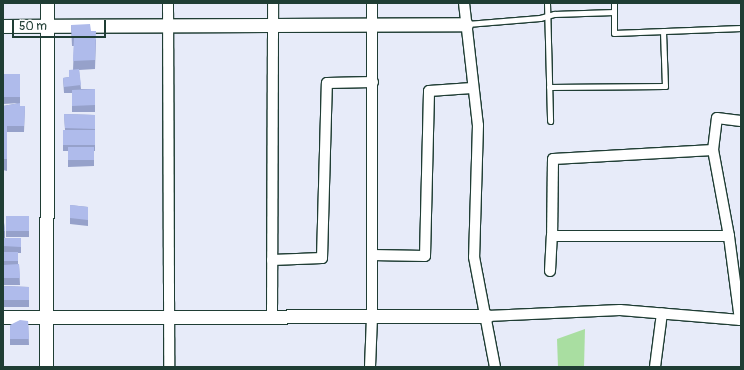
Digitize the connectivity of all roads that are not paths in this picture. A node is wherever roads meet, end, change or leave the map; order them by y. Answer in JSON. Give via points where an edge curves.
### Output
{"nodes":[{"id":1,"x":46,"y":3,"type":"edge"},
{"id":2,"x":168,"y":3,"type":"edge"},
{"id":3,"x":273,"y":3,"type":"edge"},
{"id":4,"x":372,"y":3,"type":"edge"},
{"id":5,"x":464,"y":3,"type":"edge"},
{"id":6,"x":547,"y":3,"type":"edge"},
{"id":7,"x":614,"y":3,"type":"edge"},
{"id":8,"x":614,"y":12,"type":"junction"},
{"id":9,"x":547,"y":16,"type":"junction"},
{"id":10,"x":372,"y":24,"type":"junction"},
{"id":11,"x":466,"y":24,"type":"junction"},
{"id":12,"x":47,"y":25,"type":"junction"},
{"id":13,"x":3,"y":26,"type":"edge"},
{"id":14,"x":168,"y":26,"type":"junction"},
{"id":15,"x":273,"y":26,"type":"junction"},
{"id":16,"x":741,"y":28,"type":"edge"},
{"id":17,"x":663,"y":31,"type":"junction"},
{"id":18,"x":373,"y":82,"type":"junction"},
{"id":19,"x":549,"y":87,"type":"junction"},
{"id":20,"x":472,"y":88,"type":"junction"},
{"id":21,"x":550,"y":121,"type":"dead end"},
{"id":22,"x":741,"y":121,"type":"edge"},
{"id":23,"x":713,"y":150,"type":"junction"},
{"id":24,"x":552,"y":236,"type":"junction"},
{"id":25,"x":729,"y":236,"type":"junction"},
{"id":26,"x":372,"y":255,"type":"junction"},
{"id":27,"x":272,"y":260,"type":"junction"},
{"id":28,"x":550,"y":271,"type":"dead end"},
{"id":29,"x":662,"y":313,"type":"junction"},
{"id":30,"x":487,"y":316,"type":"junction"},
{"id":31,"x":3,"y":317,"type":"edge"},
{"id":32,"x":46,"y":317,"type":"junction"},
{"id":33,"x":272,"y":317,"type":"junction"},
{"id":34,"x":372,"y":317,"type":"junction"},
{"id":35,"x":170,"y":318,"type":"junction"},
{"id":36,"x":740,"y":320,"type":"edge"},
{"id":37,"x":46,"y":367,"type":"edge"},
{"id":38,"x":169,"y":367,"type":"edge"},
{"id":39,"x":370,"y":367,"type":"edge"},
{"id":40,"x":495,"y":367,"type":"edge"},
{"id":41,"x":655,"y":367,"type":"edge"}],
"edges":[{"from":1,"to":12,"type":"street"},
{"from":2,"to":14,"type":"street"},
{"from":3,"to":15,"type":"street"},
{"from":4,"to":10,"type":"street"},
{"from":5,"to":11,"type":"street"},
{"from":6,"to":9,"type":"lane"},
{"from":7,"to":8,"type":"lane"},
{"from":8,"to":9,"type":"lane"},
{"from":8,"to":17,"type":"lane","via":[[614,33]]},
{"from":9,"to":11,"type":"lane"},
{"from":9,"to":19,"type":"lane"},
{"from":10,"to":11,"type":"street"},
{"from":10,"to":15,"type":"street"},
{"from":10,"to":18,"type":"street"},
{"from":11,"to":20,"type":"street"},
{"from":12,"to":13,"type":"street"},
{"from":12,"to":14,"type":"street"},
{"from":12,"to":32,"type":"street"},
{"from":14,"to":15,"type":"street"},
{"from":14,"to":35,"type":"street"},
{"from":15,"to":27,"type":"street"},
{"from":16,"to":17,"type":"lane"},
{"from":17,"to":19,"type":"lane","via":[[665,86]]},
{"from":18,"to":26,"type":"street"},
{"from":18,"to":27,"type":"street","via":[[326,82],[322,258]]},
{"from":19,"to":21,"type":"lane"},
{"from":20,"to":26,"type":"street","via":[[429,91],[425,256]]},
{"from":20,"to":30,"type":"street","via":[[478,125],[474,257]]},
{"from":22,"to":23,"type":"street","via":[[717,118]]},
{"from":23,"to":24,"type":"street","via":[[553,159]]},
{"from":23,"to":25,"type":"street"},
{"from":24,"to":25,"type":"street"},
{"from":24,"to":28,"type":"street"},
{"from":25,"to":36,"type":"street"},
{"from":26,"to":34,"type":"street"},
{"from":27,"to":33,"type":"street"},
{"from":29,"to":30,"type":"street","via":[[620,310]]},
{"from":29,"to":36,"type":"street"},
{"from":29,"to":41,"type":"street"},
{"from":30,"to":34,"type":"street"},
{"from":30,"to":40,"type":"street"},
{"from":31,"to":32,"type":"street"},
{"from":32,"to":35,"type":"street"},
{"from":32,"to":37,"type":"street"},
{"from":33,"to":34,"type":"street"},
{"from":33,"to":35,"type":"street"},
{"from":34,"to":39,"type":"street"},
{"from":35,"to":38,"type":"street"}]}
